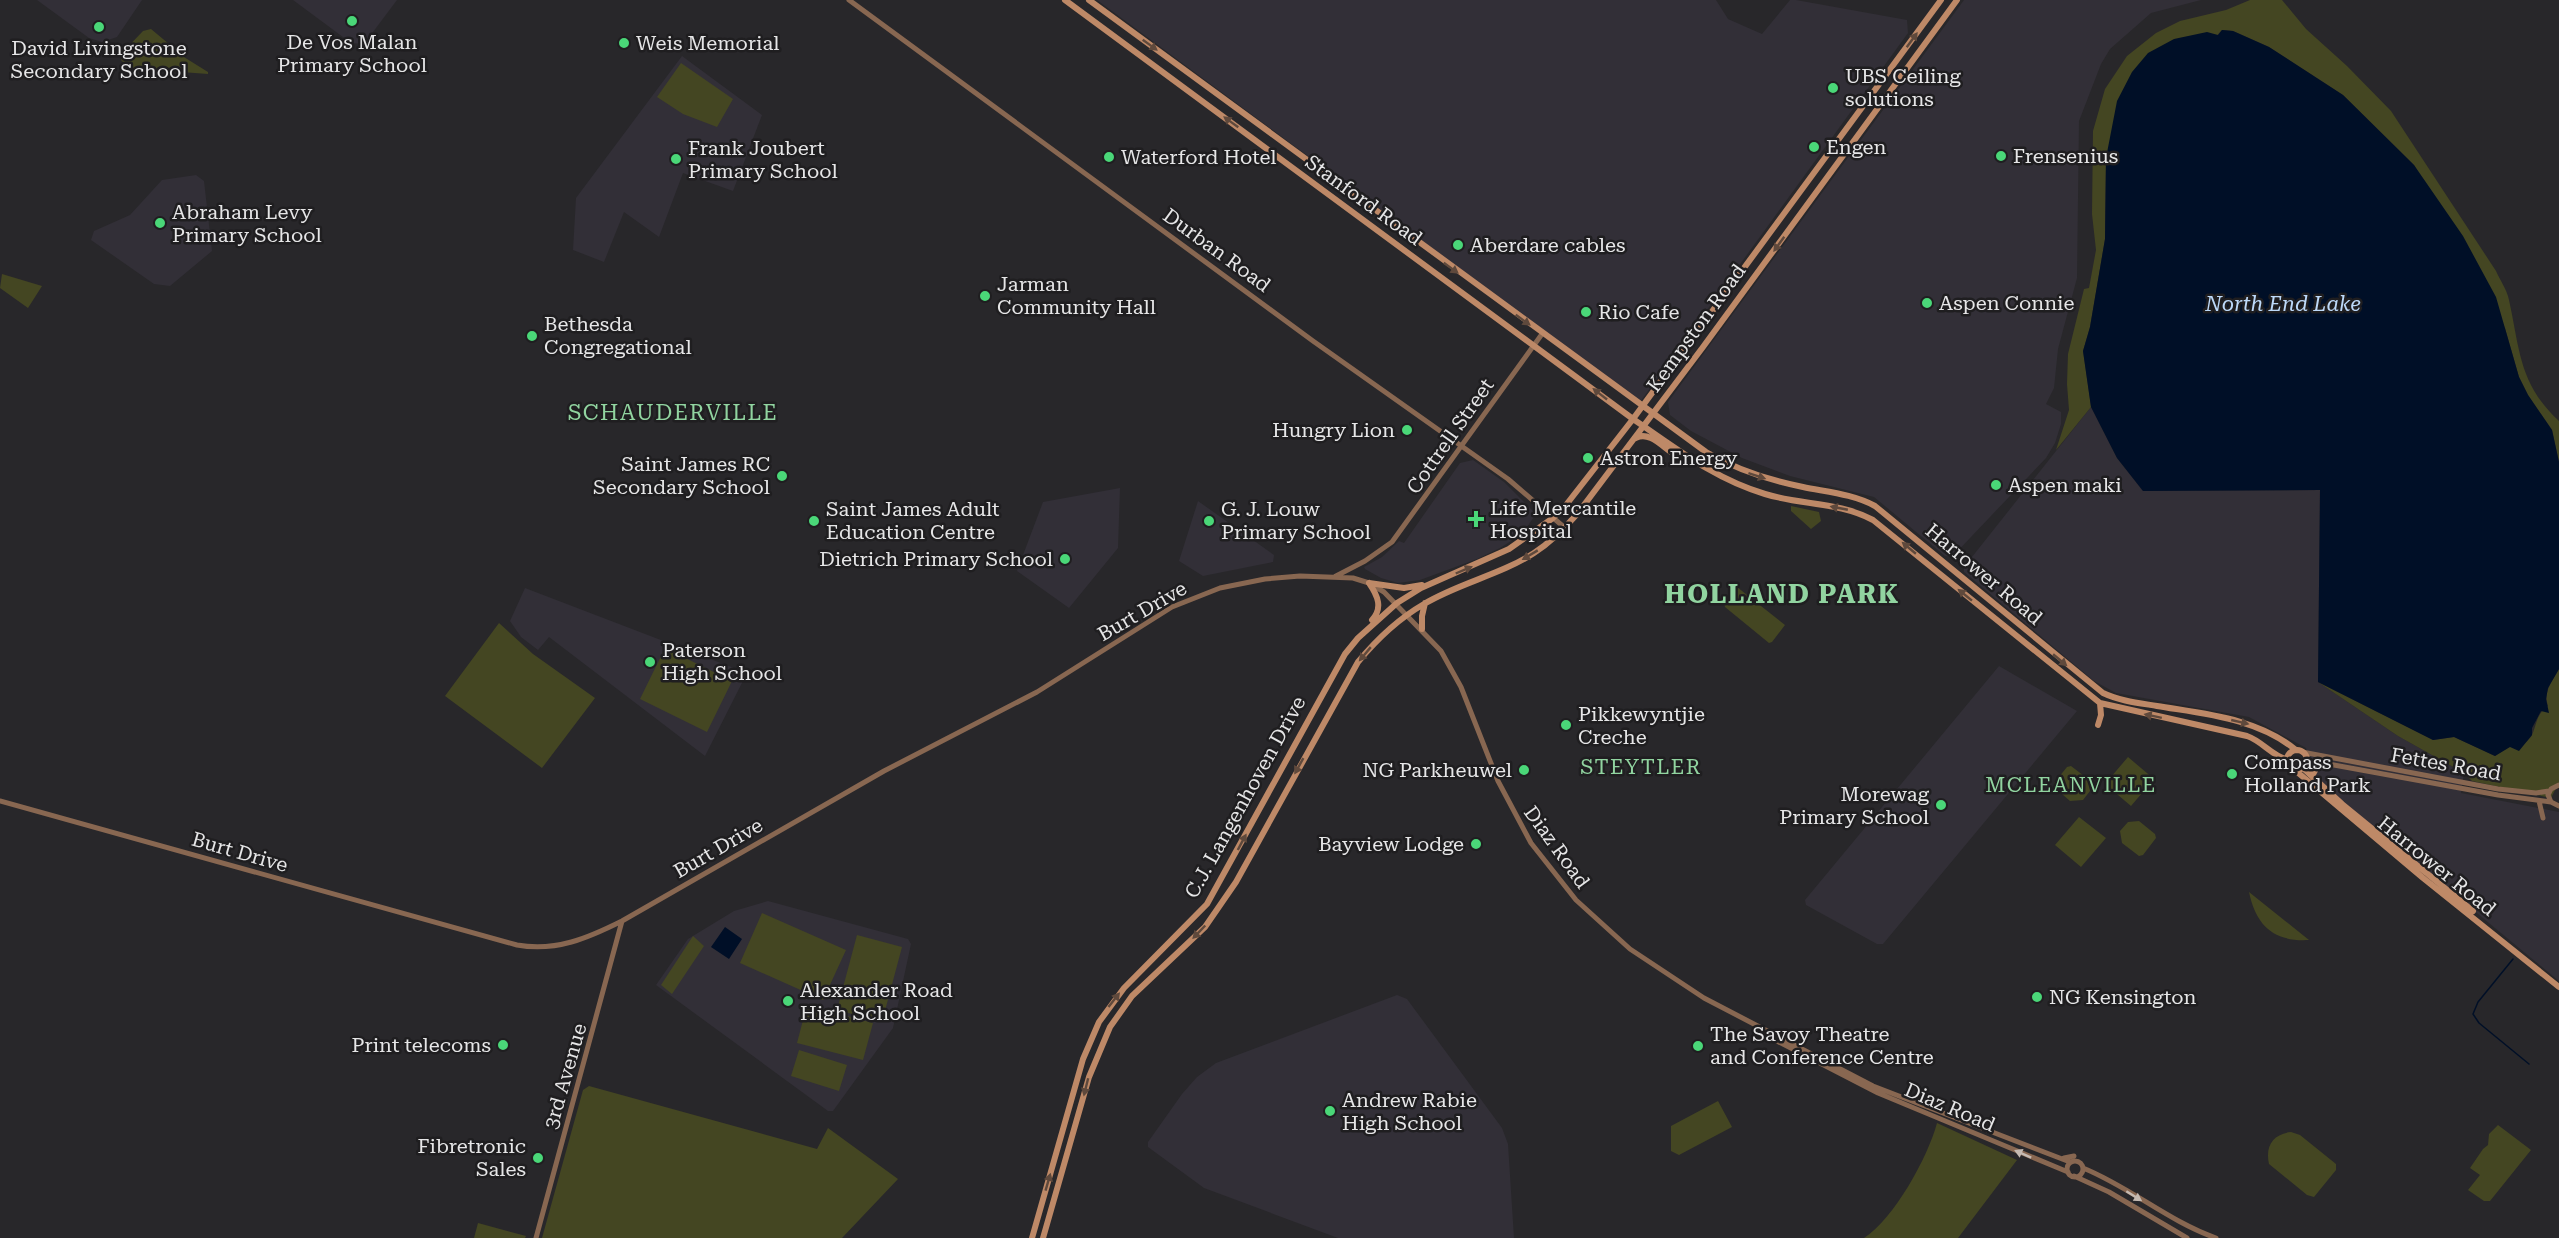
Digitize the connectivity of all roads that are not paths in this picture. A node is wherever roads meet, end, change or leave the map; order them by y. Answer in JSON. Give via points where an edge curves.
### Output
{"nodes":[{"id":1,"x":849,"y":0,"type":"edge"},
{"id":2,"x":1065,"y":0,"type":"edge"},
{"id":3,"x":1089,"y":0,"type":"edge"},
{"id":4,"x":1941,"y":0,"type":"edge"},
{"id":5,"x":1957,"y":0,"type":"edge"},
{"id":6,"x":1542,"y":334,"type":"junction"},
{"id":7,"x":1534,"y":345,"type":"junction"},
{"id":8,"x":1642,"y":407,"type":"junction"},
{"id":9,"x":1653,"y":415,"type":"junction"},
{"id":10,"x":1633,"y":419,"type":"junction"},
{"id":11,"x":1644,"y":427,"type":"junction"},
{"id":12,"x":1635,"y":439,"type":"junction"},
{"id":13,"x":1461,"y":447,"type":"junction"},
{"id":14,"x":1681,"y":453,"type":"junction"},
{"id":15,"x":1552,"y":518,"type":"junction"},
{"id":16,"x":1564,"y":528,"type":"junction"},
{"id":17,"x":1334,"y":576,"type":"junction"},
{"id":18,"x":1435,"y":582,"type":"junction"},
{"id":19,"x":1369,"y":583,"type":"junction"},
{"id":20,"x":1396,"y":603,"type":"junction"},
{"id":21,"x":1425,"y":603,"type":"junction"},
{"id":22,"x":1407,"y":614,"type":"junction"},
{"id":23,"x":2016,"y":622,"type":"junction"},
{"id":24,"x":1422,"y":629,"type":"junction"},
{"id":25,"x":2008,"y":630,"type":"junction"},
{"id":26,"x":1358,"y":638,"type":"junction"},
{"id":27,"x":2100,"y":703,"type":"junction"},
{"id":28,"x":2098,"y":726,"type":"dead end"},
{"id":29,"x":2299,"y":751,"type":"junction"},
{"id":30,"x":2286,"y":759,"type":"junction"},
{"id":31,"x":2319,"y":763,"type":"junction"},
{"id":32,"x":2302,"y":768,"type":"junction"},
{"id":33,"x":2312,"y":776,"type":"junction"},
{"id":34,"x":2559,"y":785,"type":"edge"},
{"id":35,"x":2549,"y":791,"type":"junction"},
{"id":36,"x":0,"y":801,"type":"edge"},
{"id":37,"x":2539,"y":801,"type":"junction"},
{"id":38,"x":2551,"y":802,"type":"junction"},
{"id":39,"x":2559,"y":806,"type":"edge"},
{"id":40,"x":2543,"y":818,"type":"dead end"},
{"id":41,"x":622,"y":921,"type":"junction"},
{"id":42,"x":2559,"y":984,"type":"edge"},
{"id":43,"x":1760,"y":1028,"type":"junction"},
{"id":44,"x":2074,"y":1156,"type":"dead end"},
{"id":45,"x":2060,"y":1158,"type":"junction"},
{"id":46,"x":2070,"y":1162,"type":"junction"},
{"id":47,"x":2083,"y":1168,"type":"junction"},
{"id":48,"x":2068,"y":1172,"type":"junction"},
{"id":49,"x":2074,"y":1176,"type":"junction"},
{"id":50,"x":536,"y":1238,"type":"edge"},
{"id":51,"x":1032,"y":1238,"type":"edge"},
{"id":52,"x":1043,"y":1238,"type":"edge"},
{"id":53,"x":2187,"y":1238,"type":"edge"},
{"id":54,"x":2217,"y":1238,"type":"edge"}],
"edges":[{"from":1,"to":13,"type":"street","name":"Durban Road"},
{"from":7,"to":2,"type":"main road","name":"Stanford Road","one_way":true},
{"from":3,"to":6,"type":"main road","name":"Stanford Road","one_way":true},
{"from":8,"to":4,"type":"main road","name":"Kempston Road","one_way":true},
{"from":5,"to":9,"type":"main road","name":"Kempston Road","one_way":true},
{"from":6,"to":7,"type":"street","name":"Cottrell Street"},
{"from":6,"to":8,"type":"main road","name":"Stanford Road"},
{"from":10,"to":7,"type":"main road","name":"Stanford Road","one_way":true},
{"from":7,"to":13,"type":"street","name":"Cottrell Street"},
{"from":8,"to":9,"type":"main road","name":"Stanford Road"},
{"from":8,"to":10,"type":"main road","name":"Kempston Road"},
{"from":9,"to":11,"type":"main road","name":"Kempston Road"},
{"from":9,"to":23,"type":"main road","name":"Harrower Road","one_way":true,"via":[[1706,452],[1746,472],[1853,497],[1875,506]]},
{"from":10,"to":11,"type":"main road","name":"Stanford Road"},
{"from":10,"to":15,"type":"main road","name":"Kempston Road","via":[[1584,484]]},
{"from":11,"to":12,"type":"main road","name":"Kempston Road"},
{"from":11,"to":14,"type":"main road","name":"Harrower Road"},
{"from":12,"to":14,"type":"main road","via":[[1648,436],[1672,452]]},
{"from":12,"to":16,"type":"main road","name":"Kempston Road"},
{"from":13,"to":15,"type":"street","name":"Durban Road","via":[[1508,479]]},
{"from":13,"to":17,"type":"street","name":"Cottrell Street","via":[[1392,542]]},
{"from":25,"to":14,"type":"main road","name":"Harrower Road","one_way":true,"via":[[1863,514],[1750,490]]},
{"from":15,"to":16,"type":"street","name":"Durban Road"},
{"from":18,"to":15,"type":"main road","name":"Kempston Road","one_way":true,"via":[[1509,549]]},
{"from":16,"to":21,"type":"main road","name":"Kempston Road","one_way":true,"via":[[1545,546],[1516,563]]},
{"from":17,"to":19,"type":"street","name":"Burt Drive"},
{"from":17,"to":41,"type":"street","name":"Burt Drive","via":[[1284,576],[1238,583],[1172,607],[1037,692],[884,771]]},
{"from":18,"to":19,"type":"main road","via":[[1404,588]]},
{"from":18,"to":20,"type":"main road","name":"Kempston Road"},
{"from":19,"to":20,"type":"street","name":"Burt Drive"},
{"from":19,"to":26,"type":"main road","via":[[1378,599],[1378,611]]},
{"from":20,"to":22,"type":"street","name":"Burt Drive"},
{"from":20,"to":26,"type":"main road","name":"C.J. Langenhoven Drive"},
{"from":21,"to":22,"type":"main road","name":"Kempston Road"},
{"from":21,"to":24,"type":"main road"},
{"from":22,"to":24,"type":"street","name":"Diaz Road"},
{"from":22,"to":52,"type":"main road","name":"C.J. Langenhoven Drive","one_way":true,"via":[[1376,642],[1351,674],[1216,913],[1188,945],[1132,996],[1110,1027],[1089,1077]]},
{"from":23,"to":25,"type":"main road"},
{"from":23,"to":29,"type":"main road","name":"Harrower Road","one_way":true,"via":[[2103,693],[2248,724]]},
{"from":24,"to":43,"type":"street","name":"Diaz Road","via":[[1441,651],[1456,678],[1494,773],[1520,825],[1566,889],[1649,963]]},
{"from":25,"to":27,"type":"main road","name":"Harrower Road"},
{"from":51,"to":26,"type":"main road","name":"C.J. Langenhoven Drive","one_way":true,"via":[[1083,1059],[1099,1022],[1124,988],[1210,899],[1335,669]]},
{"from":27,"to":28,"type":"main road","via":[[2102,715]]},
{"from":30,"to":27,"type":"main road","name":"Harrower Road","one_way":true,"via":[[2247,736]]},
{"from":29,"to":30,"type":"main road","via":[[2289,753]]},
{"from":29,"to":32,"type":"main road","via":[[2306,756]]},
{"from":29,"to":35,"type":"street","name":"Fettes Road","via":[[2498,789]]},
{"from":30,"to":32,"type":"main road","via":[[2290,768]]},
{"from":31,"to":32,"type":"street","name":"Fettes Road"},
{"from":31,"to":33,"type":"main road"},
{"from":31,"to":37,"type":"street","name":"Fettes Road"},
{"from":32,"to":33,"type":"main road","name":"Harrower Road"},
{"from":32,"to":42,"type":"main road","name":"Harrower Road","via":[[2423,878]]},
{"from":33,"to":42,"type":"main road","name":"Harrower Road"},
{"from":34,"to":35,"type":"street"},
{"from":35,"to":38,"type":"street"},
{"from":36,"to":41,"type":"street","name":"Burt Drive","via":[[526,947],[574,943]]},
{"from":37,"to":38,"type":"street","name":"Fettes Road"},
{"from":37,"to":40,"type":"street"},
{"from":38,"to":39,"type":"street"},
{"from":41,"to":50,"type":"street","name":"3rd Avenue"},
{"from":43,"to":45,"type":"street","name":"Diaz Road","via":[[1873,1086]]},
{"from":48,"to":43,"type":"street","name":"Diaz Road","one_way":true,"via":[[1878,1093],[1775,1040]]},
{"from":44,"to":45,"type":"street"},
{"from":45,"to":46,"type":"street","name":"Diaz Road"},
{"from":46,"to":47,"type":"street","via":[[2079,1162]]},
{"from":46,"to":48,"type":"street"},
{"from":47,"to":49,"type":"street"},
{"from":47,"to":54,"type":"street","one_way":true,"via":[[2183,1225]]},
{"from":48,"to":49,"type":"street"},
{"from":49,"to":53,"type":"street"}]}
